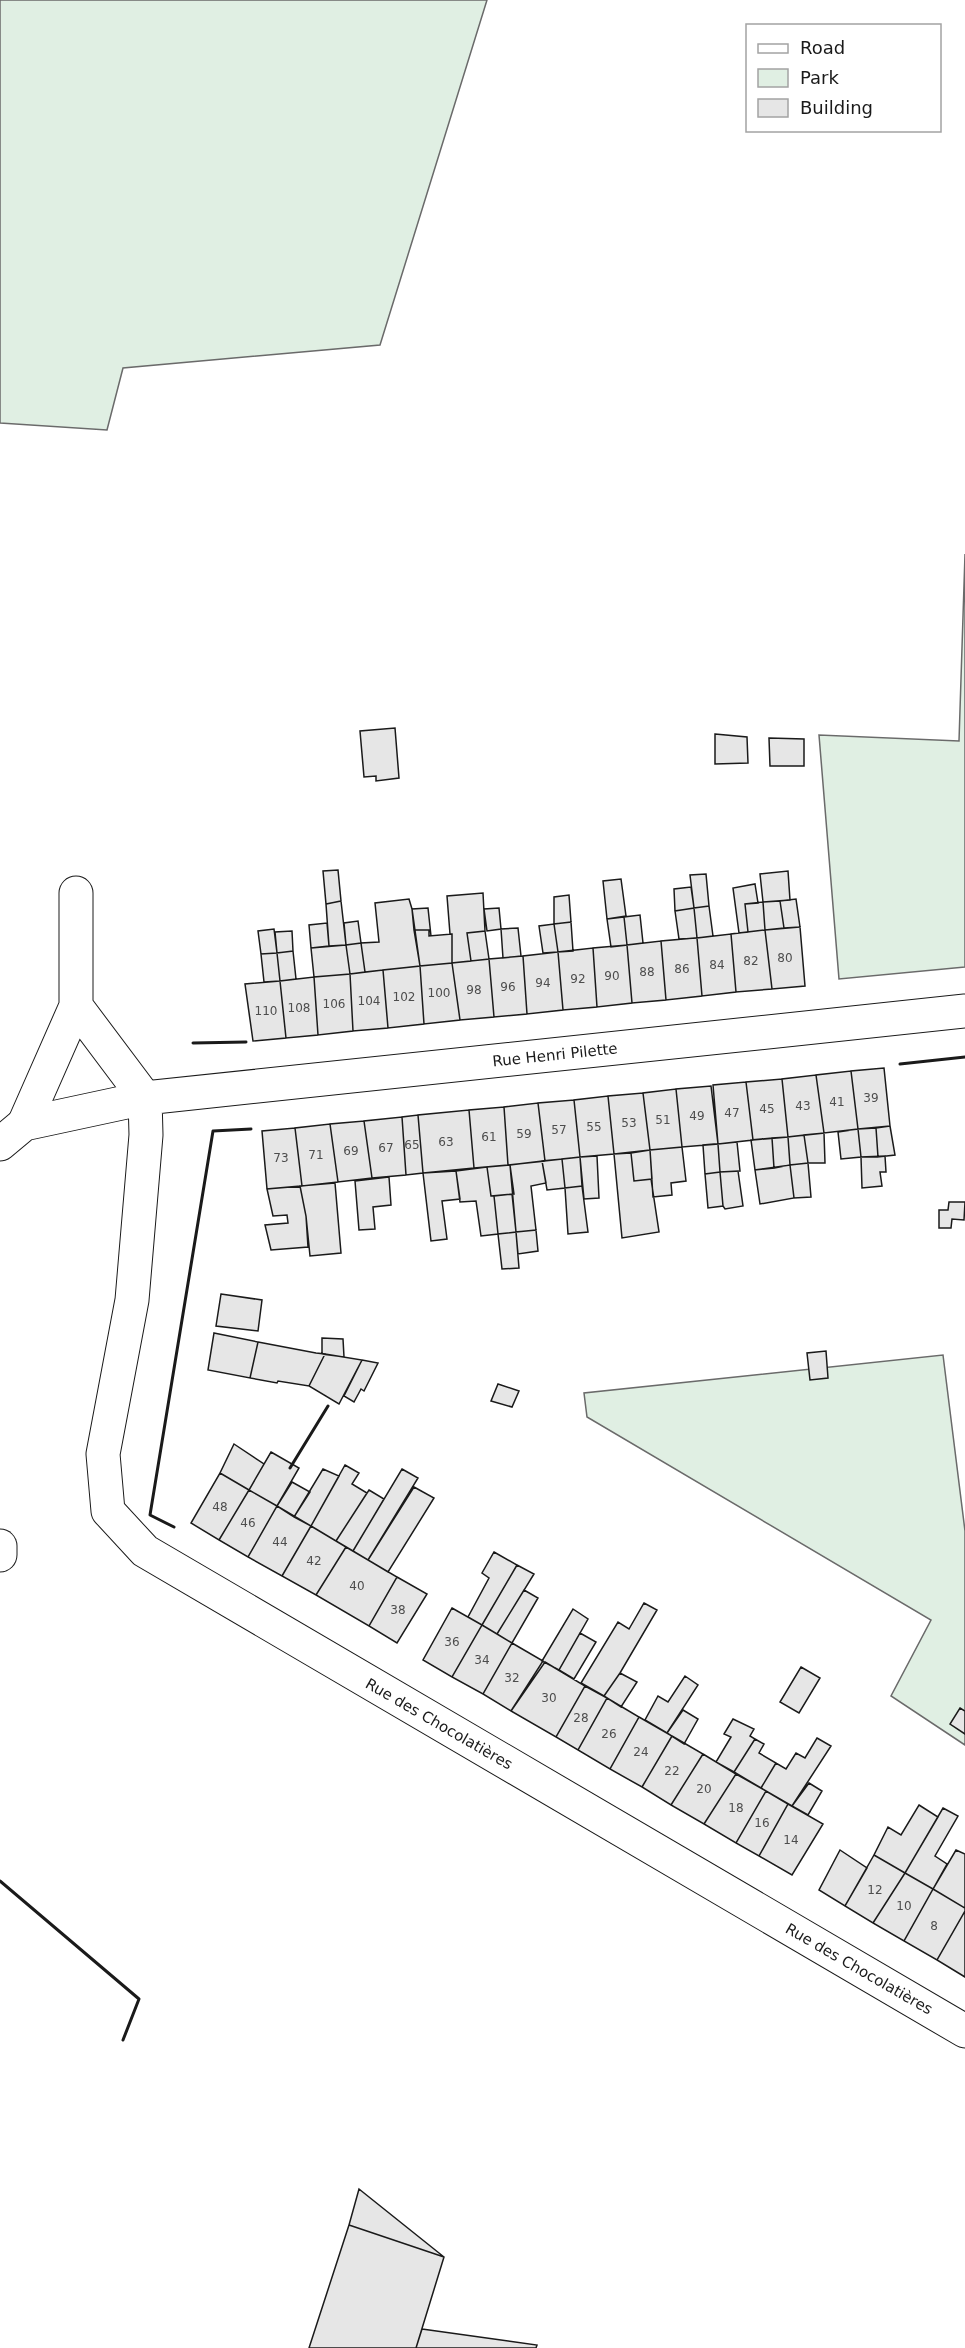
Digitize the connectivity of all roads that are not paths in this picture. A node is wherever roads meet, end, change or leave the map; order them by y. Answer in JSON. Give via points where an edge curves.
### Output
{"nodes":[{"id":1,"x":76,"y":893,"type":"dead end"},
{"id":2,"x":75,"y":1006,"type":"junction"},
{"id":3,"x":965,"y":1011,"type":"edge"},
{"id":4,"x":145,"y":1098,"type":"junction"},
{"id":5,"x":12,"y":1134,"type":"edge"},
{"id":6,"x":0,"y":1546,"type":"edge"},
{"id":7,"x":0,"y":1555,"type":"edge"},
{"id":8,"x":965,"y":2031,"type":"edge"}],
"edges":[{"from":1,"to":2,"type":"street"},
{"from":2,"to":4,"type":"street"},
{"from":2,"to":5,"type":"street"},
{"from":3,"to":4,"type":"street","name":"Rue Henri Pilette"},
{"from":4,"to":5,"type":"street","name":"Rue Henri Pilette"},
{"from":4,"to":8,"type":"street","name":"Rue des Chocolatières","via":[[146,1135],[132,1300],[103,1454],[108,1511],[145,1551]]},
{"from":6,"to":7,"type":"street"}]}
